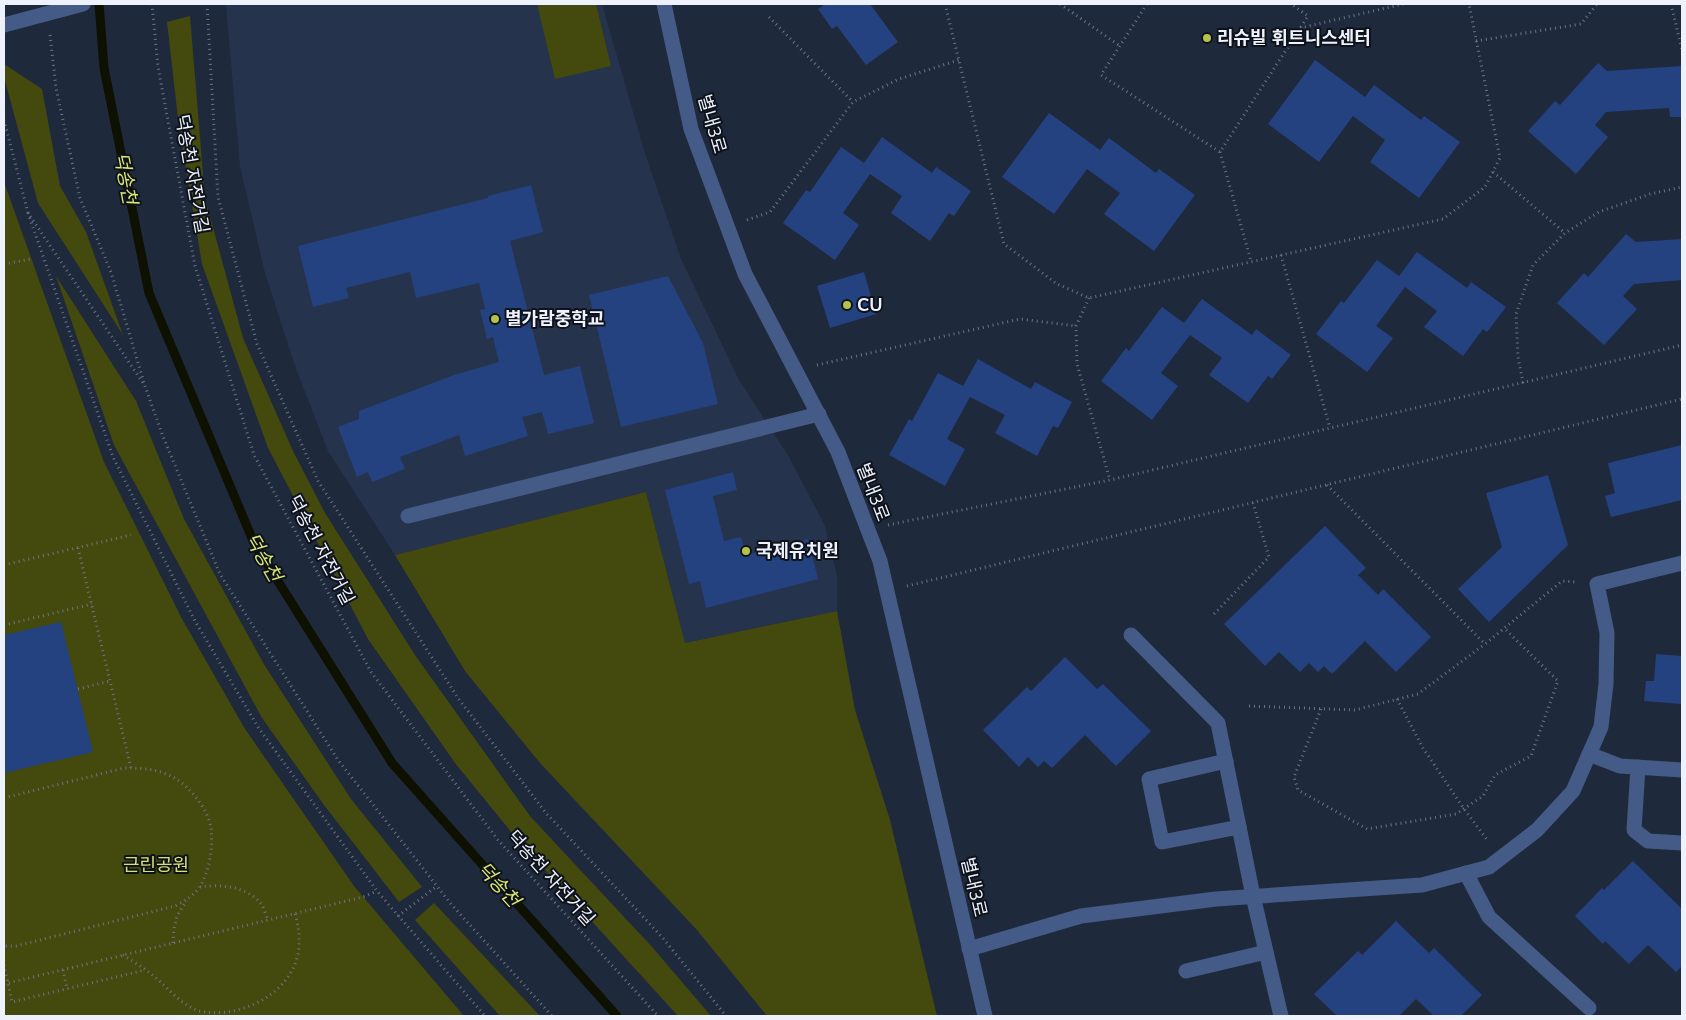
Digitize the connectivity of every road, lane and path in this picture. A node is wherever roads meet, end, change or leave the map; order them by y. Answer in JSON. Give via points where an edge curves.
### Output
{"nodes":[{"id":1,"x":83,"y":4,"type":"edge"},
{"id":2,"x":152,"y":4,"type":"edge"},
{"id":3,"x":207,"y":4,"type":"edge"},
{"id":4,"x":664,"y":4,"type":"edge"},
{"id":5,"x":945,"y":4,"type":"edge"},
{"id":6,"x":1060,"y":4,"type":"edge"},
{"id":7,"x":1147,"y":4,"type":"edge"},
{"id":8,"x":1291,"y":4,"type":"edge"},
{"id":9,"x":1402,"y":4,"type":"edge"},
{"id":10,"x":1469,"y":4,"type":"edge"},
{"id":11,"x":1597,"y":4,"type":"edge"},
{"id":12,"x":1671,"y":4,"type":"edge"},
{"id":13,"x":769,"y":17,"type":"dead end"},
{"id":14,"x":4,"y":25,"type":"edge"},
{"id":15,"x":1300,"y":28,"type":"junction"},
{"id":16,"x":50,"y":32,"type":"dead end"},
{"id":17,"x":1476,"y":41,"type":"junction"},
{"id":18,"x":1120,"y":46,"type":"junction"},
{"id":19,"x":1682,"y":50,"type":"edge"},
{"id":20,"x":959,"y":60,"type":"junction"},
{"id":21,"x":853,"y":102,"type":"junction"},
{"id":22,"x":4,"y":120,"type":"edge"},
{"id":23,"x":1220,"y":152,"type":"junction"},
{"id":24,"x":1493,"y":172,"type":"junction"},
{"id":25,"x":1682,"y":188,"type":"edge"},
{"id":26,"x":28,"y":213,"type":"junction"},
{"id":27,"x":727,"y":227,"type":"junction"},
{"id":28,"x":1565,"y":233,"type":"junction"},
{"id":29,"x":1281,"y":255,"type":"junction"},
{"id":30,"x":31,"y":259,"type":"dead end"},
{"id":31,"x":1251,"y":261,"type":"junction"},
{"id":32,"x":4,"y":264,"type":"edge"},
{"id":33,"x":1088,"y":298,"type":"junction"},
{"id":34,"x":1076,"y":326,"type":"junction"},
{"id":35,"x":1682,"y":345,"type":"edge"},
{"id":36,"x":796,"y":371,"type":"junction"},
{"id":37,"x":1523,"y":383,"type":"junction"},
{"id":38,"x":145,"y":386,"type":"junction"},
{"id":39,"x":1682,"y":399,"type":"edge"},
{"id":40,"x":818,"y":414,"type":"junction"},
{"id":41,"x":1330,"y":428,"type":"junction"},
{"id":42,"x":1110,"y":480,"type":"junction"},
{"id":43,"x":1327,"y":485,"type":"junction"},
{"id":44,"x":1253,"y":503,"type":"junction"},
{"id":45,"x":408,"y":516,"type":"dead end"},
{"id":46,"x":868,"y":530,"type":"junction"},
{"id":47,"x":131,"y":535,"type":"dead end"},
{"id":48,"x":78,"y":548,"type":"junction"},
{"id":49,"x":1682,"y":563,"type":"edge"},
{"id":50,"x":4,"y":565,"type":"edge"},
{"id":51,"x":1597,"y":584,"type":"junction"},
{"id":52,"x":886,"y":591,"type":"junction"},
{"id":53,"x":92,"y":604,"type":"junction"},
{"id":54,"x":1214,"y":614,"type":"dead end"},
{"id":55,"x":4,"y":626,"type":"edge"},
{"id":56,"x":1504,"y":628,"type":"junction"},
{"id":57,"x":1131,"y":635,"type":"dead end"},
{"id":58,"x":1485,"y":644,"type":"junction"},
{"id":59,"x":110,"y":681,"type":"junction"},
{"id":60,"x":78,"y":689,"type":"dead end"},
{"id":61,"x":1397,"y":699,"type":"junction"},
{"id":62,"x":1250,"y":706,"type":"dead end"},
{"id":63,"x":1321,"y":709,"type":"junction"},
{"id":64,"x":1589,"y":754,"type":"junction"},
{"id":65,"x":1226,"y":761,"type":"junction"},
{"id":66,"x":1638,"y":767,"type":"junction"},
{"id":67,"x":131,"y":768,"type":"junction"},
{"id":68,"x":1682,"y":770,"type":"edge"},
{"id":69,"x":4,"y":798,"type":"edge"},
{"id":70,"x":1464,"y":809,"type":"junction"},
{"id":71,"x":1239,"y":827,"type":"junction"},
{"id":72,"x":1682,"y":843,"type":"edge"},
{"id":73,"x":1501,"y":857,"type":"junction"},
{"id":74,"x":1466,"y":873,"type":"junction"},
{"id":75,"x":200,"y":886,"type":"junction"},
{"id":76,"x":437,"y":886,"type":"junction"},
{"id":77,"x":377,"y":891,"type":"junction"},
{"id":78,"x":1253,"y":896,"type":"junction"},
{"id":79,"x":189,"y":898,"type":"junction"},
{"id":80,"x":295,"y":913,"type":"junction"},
{"id":81,"x":398,"y":916,"type":"junction"},
{"id":82,"x":268,"y":920,"type":"junction"},
{"id":83,"x":173,"y":943,"type":"junction"},
{"id":84,"x":4,"y":946,"type":"edge"},
{"id":85,"x":969,"y":949,"type":"junction"},
{"id":86,"x":1266,"y":952,"type":"junction"},
{"id":87,"x":122,"y":955,"type":"junction"},
{"id":88,"x":4,"y":965,"type":"edge"},
{"id":89,"x":63,"y":970,"type":"junction"},
{"id":90,"x":145,"y":970,"type":"junction"},
{"id":91,"x":1186,"y":971,"type":"dead end"},
{"id":92,"x":6,"y":983,"type":"edge"},
{"id":93,"x":67,"y":989,"type":"junction"},
{"id":94,"x":1589,"y":1008,"type":"dead end"},
{"id":95,"x":485,"y":1016,"type":"edge"},
{"id":96,"x":552,"y":1016,"type":"edge"},
{"id":97,"x":658,"y":1016,"type":"edge"},
{"id":98,"x":726,"y":1016,"type":"edge"},
{"id":99,"x":985,"y":1016,"type":"edge"},
{"id":100,"x":1281,"y":1016,"type":"edge"}],
"edges":[{"from":1,"to":14,"type":"street","bridge":true},
{"from":2,"to":97,"type":"path","name":"덕송천 자전거길","via":[[158,67],[195,266],[254,454],[370,672],[498,840]]},
{"from":3,"to":98,"type":"path","via":[[218,197],[257,344],[318,481],[458,698],[546,813],[662,937]]},
{"from":4,"to":27,"type":"street","name":"별내3로","via":[[691,129]]},
{"from":5,"to":20,"type":"path"},
{"from":6,"to":18,"type":"path"},
{"from":7,"to":18,"type":"path"},
{"from":8,"to":15,"type":"path","via":[[1308,16]]},
{"from":9,"to":15,"type":"path"},
{"from":10,"to":17,"type":"path"},
{"from":11,"to":17,"type":"path","via":[[1581,24]]},
{"from":12,"to":19,"type":"path"},
{"from":13,"to":21,"type":"path"},
{"from":15,"to":23,"type":"path"},
{"from":16,"to":38,"type":"path","via":[[56,88],[80,198],[111,272]]},
{"from":17,"to":24,"type":"path","via":[[1500,158]]},
{"from":18,"to":23,"type":"path","via":[[1101,75]]},
{"from":20,"to":21,"type":"path","via":[[899,79]]},
{"from":20,"to":33,"type":"path","via":[[1004,244],[1057,284]]},
{"from":21,"to":27,"type":"path","via":[[770,212]]},
{"from":22,"to":26,"type":"path"},
{"from":23,"to":31,"type":"path"},
{"from":24,"to":28,"type":"path"},
{"from":24,"to":29,"type":"path","via":[[1485,187],[1443,219]]},
{"from":25,"to":28,"type":"path","via":[[1650,194],[1599,212]]},
{"from":26,"to":38,"type":"path"},
{"from":26,"to":77,"type":"path","via":[[113,457],[194,621],[258,727]]},
{"from":27,"to":36,"type":"street","name":"별내3로","via":[[746,274]]},
{"from":28,"to":37,"type":"path","via":[[1533,265],[1516,314]]},
{"from":29,"to":31,"type":"path"},
{"from":29,"to":41,"type":"path"},
{"from":30,"to":32,"type":"path"},
{"from":31,"to":33,"type":"path"},
{"from":33,"to":34,"type":"path"},
{"from":34,"to":36,"type":"path","via":[[1020,319]]},
{"from":34,"to":42,"type":"path","via":[[1077,364]]},
{"from":35,"to":37,"type":"path"},
{"from":36,"to":40,"type":"street","name":"별내3로"},
{"from":37,"to":41,"type":"path"},
{"from":38,"to":76,"type":"path","via":[[220,574],[338,760]]},
{"from":39,"to":43,"type":"path"},
{"from":40,"to":45,"type":"street"},
{"from":40,"to":46,"type":"street","name":"별내3로","via":[[838,452]]},
{"from":41,"to":42,"type":"path"},
{"from":42,"to":46,"type":"path"},
{"from":43,"to":44,"type":"path"},
{"from":43,"to":58,"type":"path"},
{"from":44,"to":52,"type":"path"},
{"from":44,"to":54,"type":"path","via":[[1270,557]]},
{"from":46,"to":52,"type":"street","name":"별내3로","via":[[880,561]]},
{"from":47,"to":48,"type":"path"},
{"from":48,"to":50,"type":"path"},
{"from":48,"to":53,"type":"path"},
{"from":49,"to":51,"type":"street"},
{"from":51,"to":56,"type":"path","via":[[1562,581]]},
{"from":51,"to":64,"type":"street","via":[[1607,633],[1606,684],[1601,727]]},
{"from":52,"to":85,"type":"street","name":"별내3로"},
{"from":53,"to":55,"type":"path"},
{"from":53,"to":59,"type":"path"},
{"from":56,"to":58,"type":"path"},
{"from":56,"to":70,"type":"path","via":[[1558,680],[1530,756],[1494,775],[1483,796]]},
{"from":57,"to":65,"type":"street","via":[[1218,723]]},
{"from":58,"to":61,"type":"path","via":[[1418,694]]},
{"from":59,"to":60,"type":"path"},
{"from":59,"to":67,"type":"path"},
{"from":61,"to":63,"type":"path","via":[[1355,710]]},
{"from":61,"to":70,"type":"path","via":[[1423,748]]},
{"from":62,"to":63,"type":"path"},
{"from":63,"to":70,"type":"path","via":[[1294,777],[1298,790],[1367,829],[1456,814]]},
{"from":64,"to":66,"type":"street","via":[[1620,766]]},
{"from":64,"to":73,"type":"street","via":[[1573,791],[1537,830]]},
{"from":65,"to":71,"type":"street"},
{"from":65,"to":71,"type":"street","via":[[1149,779],[1162,842]]},
{"from":66,"to":68,"type":"street"},
{"from":66,"to":72,"type":"street","via":[[1634,830],[1648,841]]},
{"from":67,"to":69,"type":"path"},
{"from":67,"to":75,"type":"path","via":[[161,772],[177,779],[194,793],[204,810],[211,827],[211,846],[209,865]]},
{"from":70,"to":73,"type":"path"},
{"from":71,"to":78,"type":"street"},
{"from":73,"to":74,"type":"street","via":[[1489,867]]},
{"from":74,"to":78,"type":"street","via":[[1422,885]]},
{"from":74,"to":94,"type":"street","via":[[1489,917]]},
{"from":75,"to":79,"type":"path"},
{"from":75,"to":82,"type":"path","via":[[237,889],[261,905]]},
{"from":76,"to":81,"type":"path"},
{"from":76,"to":96,"type":"path"},
{"from":77,"to":80,"type":"path"},
{"from":77,"to":81,"type":"path"},
{"from":78,"to":85,"type":"street","via":[[1081,916]]},
{"from":78,"to":86,"type":"street"},
{"from":79,"to":83,"type":"path","via":[[178,913]]},
{"from":79,"to":84,"type":"path","via":[[175,906],[16,946]]},
{"from":80,"to":82,"type":"path"},
{"from":80,"to":90,"type":"path","via":[[299,948],[285,983],[267,1000],[245,1010],[222,1014],[200,1011]]},
{"from":81,"to":95,"type":"path"},
{"from":82,"to":83,"type":"path"},
{"from":83,"to":87,"type":"path"},
{"from":85,"to":99,"type":"street","name":"별내3로"},
{"from":86,"to":91,"type":"street"},
{"from":86,"to":100,"type":"street"},
{"from":87,"to":89,"type":"path"},
{"from":87,"to":90,"type":"path"},
{"from":88,"to":92,"type":"path"},
{"from":89,"to":92,"type":"path"},
{"from":89,"to":93,"type":"path"},
{"from":90,"to":93,"type":"path"},
{"from":92,"to":93,"type":"path","via":[[12,1002]]}]}
